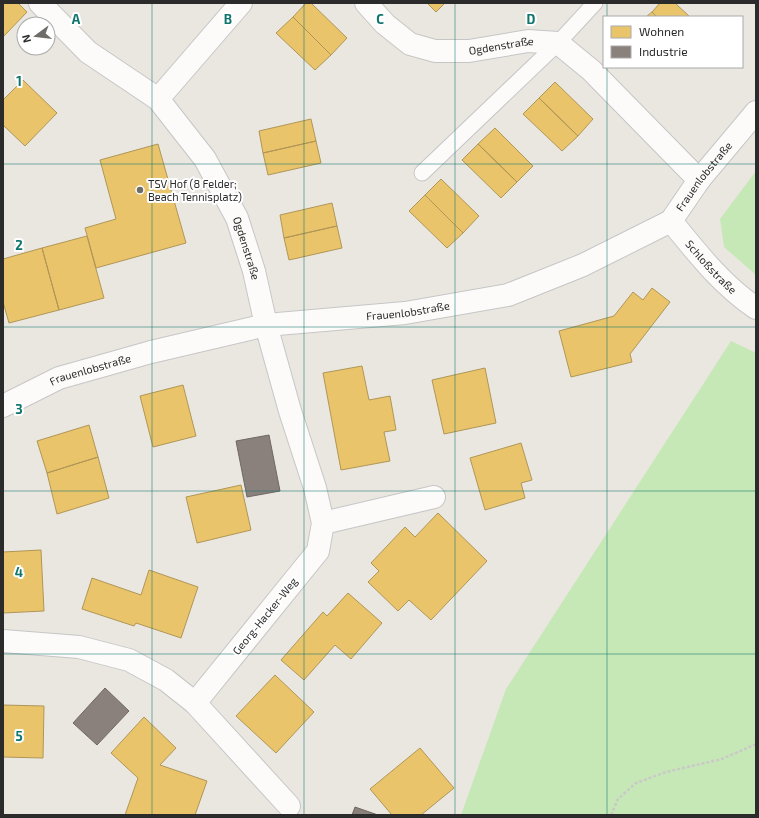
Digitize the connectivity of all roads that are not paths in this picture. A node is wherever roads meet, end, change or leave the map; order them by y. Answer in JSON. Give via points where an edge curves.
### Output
{"nodes":[{"id":1,"x":40,"y":3,"type":"edge"},
{"id":2,"x":241,"y":3,"type":"edge"},
{"id":3,"x":366,"y":3,"type":"edge"},
{"id":4,"x":595,"y":3,"type":"edge"},
{"id":5,"x":558,"y":43,"type":"junction"},
{"id":6,"x":158,"y":99,"type":"junction"},
{"id":7,"x":756,"y":112,"type":"edge"},
{"id":8,"x":422,"y":173,"type":"dead end"},
{"id":9,"x":699,"y":180,"type":"junction"},
{"id":10,"x":671,"y":221,"type":"junction"},
{"id":11,"x":756,"y":308,"type":"edge"},
{"id":12,"x":266,"y":325,"type":"junction"},
{"id":13,"x":3,"y":406,"type":"edge"},
{"id":14,"x":434,"y":497,"type":"dead end"},
{"id":15,"x":323,"y":523,"type":"junction"},
{"id":16,"x":3,"y":641,"type":"edge"},
{"id":17,"x":195,"y":703,"type":"junction"},
{"id":18,"x":289,"y":806,"type":"dead end"}],
"edges":[{"from":1,"to":6,"type":"street","name":"Ogdenstraße","via":[[88,52]]},
{"from":2,"to":6,"type":"street"},
{"from":3,"to":5,"type":"street","name":"Ogdenstraße","via":[[385,24],[410,44],[435,51],[470,51],[528,41]]},
{"from":4,"to":5,"type":"lane"},
{"from":5,"to":8,"type":"lane","name":"Ogdenstraße"},
{"from":5,"to":9,"type":"street","via":[[591,70]]},
{"from":6,"to":12,"type":"street","name":"Ogdenstraße","via":[[205,159],[237,218],[254,271]]},
{"from":7,"to":9,"type":"street","name":"Frauenlobstraße"},
{"from":9,"to":10,"type":"street","name":"Frauenlobstraße"},
{"from":10,"to":11,"type":"street","name":"Schloßstraße","via":[[706,264],[740,297]]},
{"from":10,"to":12,"type":"street","name":"Frauenlobstraße","via":[[582,265],[508,295],[405,312]]},
{"from":12,"to":13,"type":"street","name":"Frauenlobstraße","via":[[151,352],[59,378]]},
{"from":12,"to":15,"type":"street","name":"Georg-Hacker-Weg"},
{"from":14,"to":15,"type":"street"},
{"from":15,"to":17,"type":"street","name":"Georg-Hacker-Weg","via":[[318,551]]},
{"from":16,"to":17,"type":"street","via":[[79,647],[129,660],[166,680]]},
{"from":17,"to":18,"type":"street"}]}
